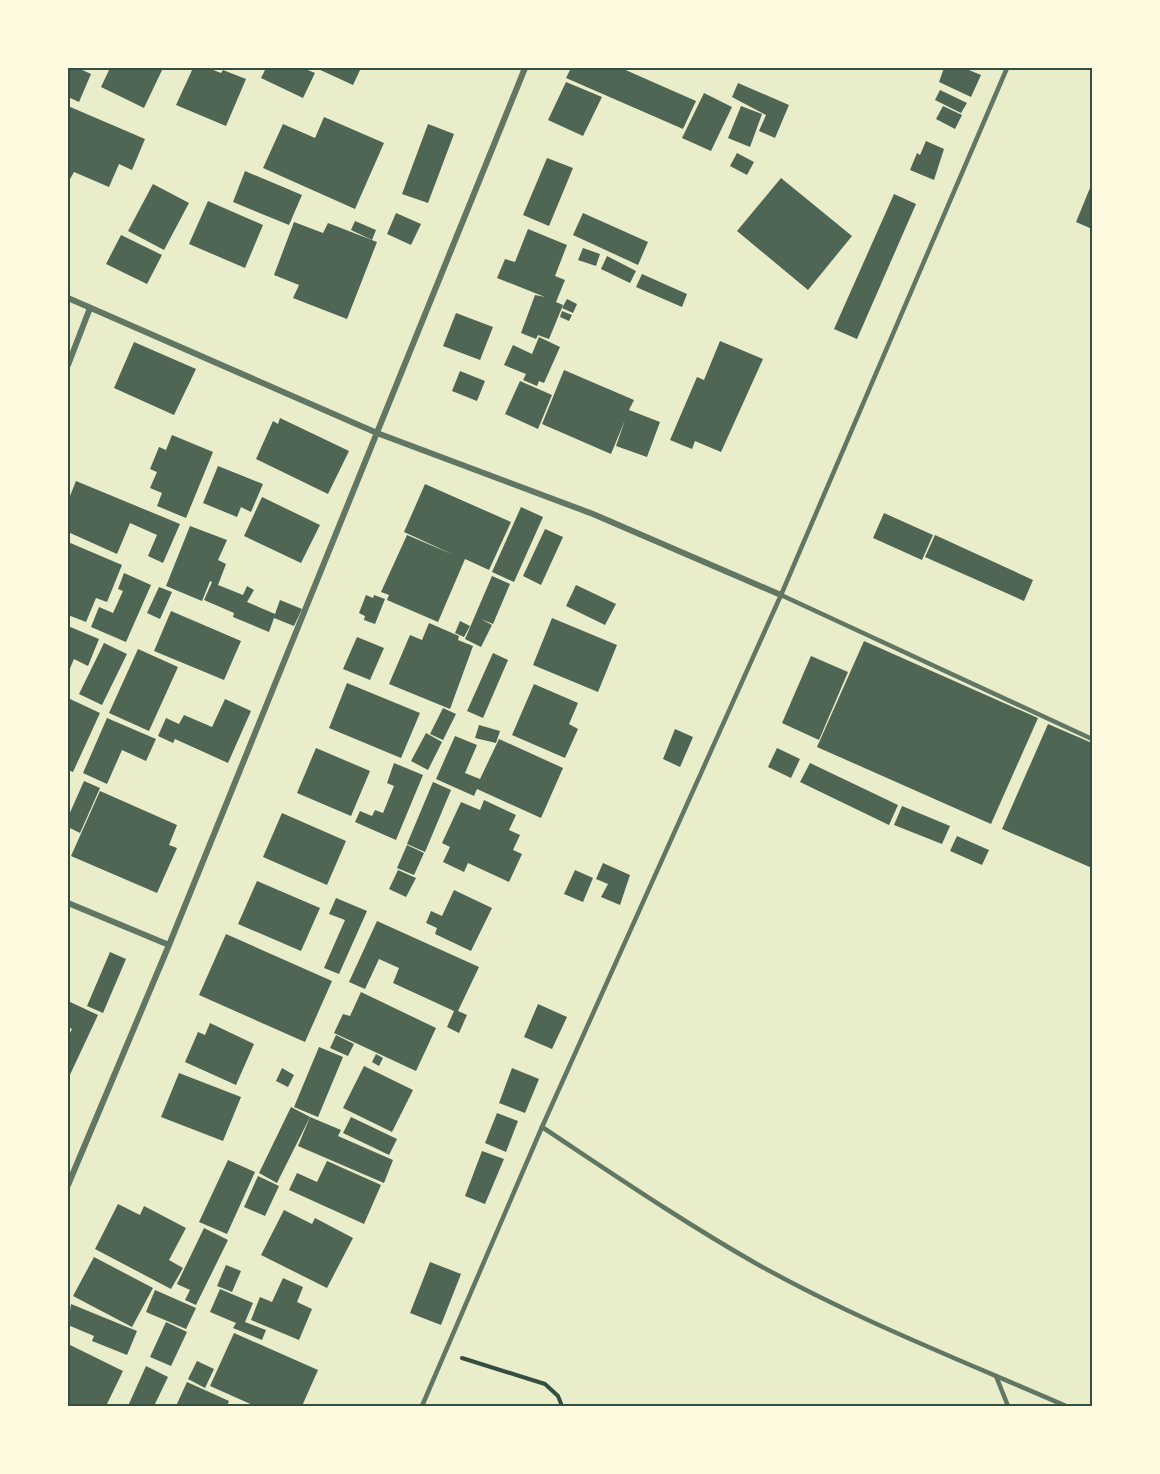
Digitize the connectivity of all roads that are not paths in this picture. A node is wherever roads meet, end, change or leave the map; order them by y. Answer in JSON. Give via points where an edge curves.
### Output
{"nodes":[{"id":1,"x":525,"y":68,"type":"edge"},
{"id":2,"x":1007,"y":68,"type":"edge"},
{"id":3,"x":68,"y":298,"type":"edge"},
{"id":4,"x":90,"y":308,"type":"junction"},
{"id":5,"x":68,"y":365,"type":"edge"},
{"id":6,"x":377,"y":433,"type":"junction"},
{"id":7,"x":781,"y":595,"type":"junction"},
{"id":8,"x":1092,"y":739,"type":"edge"},
{"id":9,"x":68,"y":903,"type":"edge"},
{"id":10,"x":169,"y":945,"type":"junction"},
{"id":11,"x":542,"y":1127,"type":"junction"},
{"id":12,"x":68,"y":1185,"type":"edge"},
{"id":13,"x":996,"y":1376,"type":"junction"},
{"id":14,"x":422,"y":1407,"type":"edge"},
{"id":15,"x":1008,"y":1407,"type":"edge"},
{"id":16,"x":1066,"y":1407,"type":"edge"}],
"edges":[{"from":1,"to":6,"type":"street"},
{"from":2,"to":7,"type":"lane"},
{"from":3,"to":4,"type":"street"},
{"from":4,"to":5,"type":"street"},
{"from":4,"to":6,"type":"street"},
{"from":6,"to":7,"type":"street","via":[[593,514]]},
{"from":6,"to":10,"type":"street"},
{"from":7,"to":8,"type":"lane"},
{"from":7,"to":11,"type":"lane"},
{"from":9,"to":10,"type":"street"},
{"from":10,"to":12,"type":"street"},
{"from":11,"to":13,"type":"lane","via":[[675,1215],[758,1264],[846,1309]]},
{"from":11,"to":14,"type":"lane"},
{"from":13,"to":15,"type":"lane"},
{"from":13,"to":16,"type":"lane"}]}
